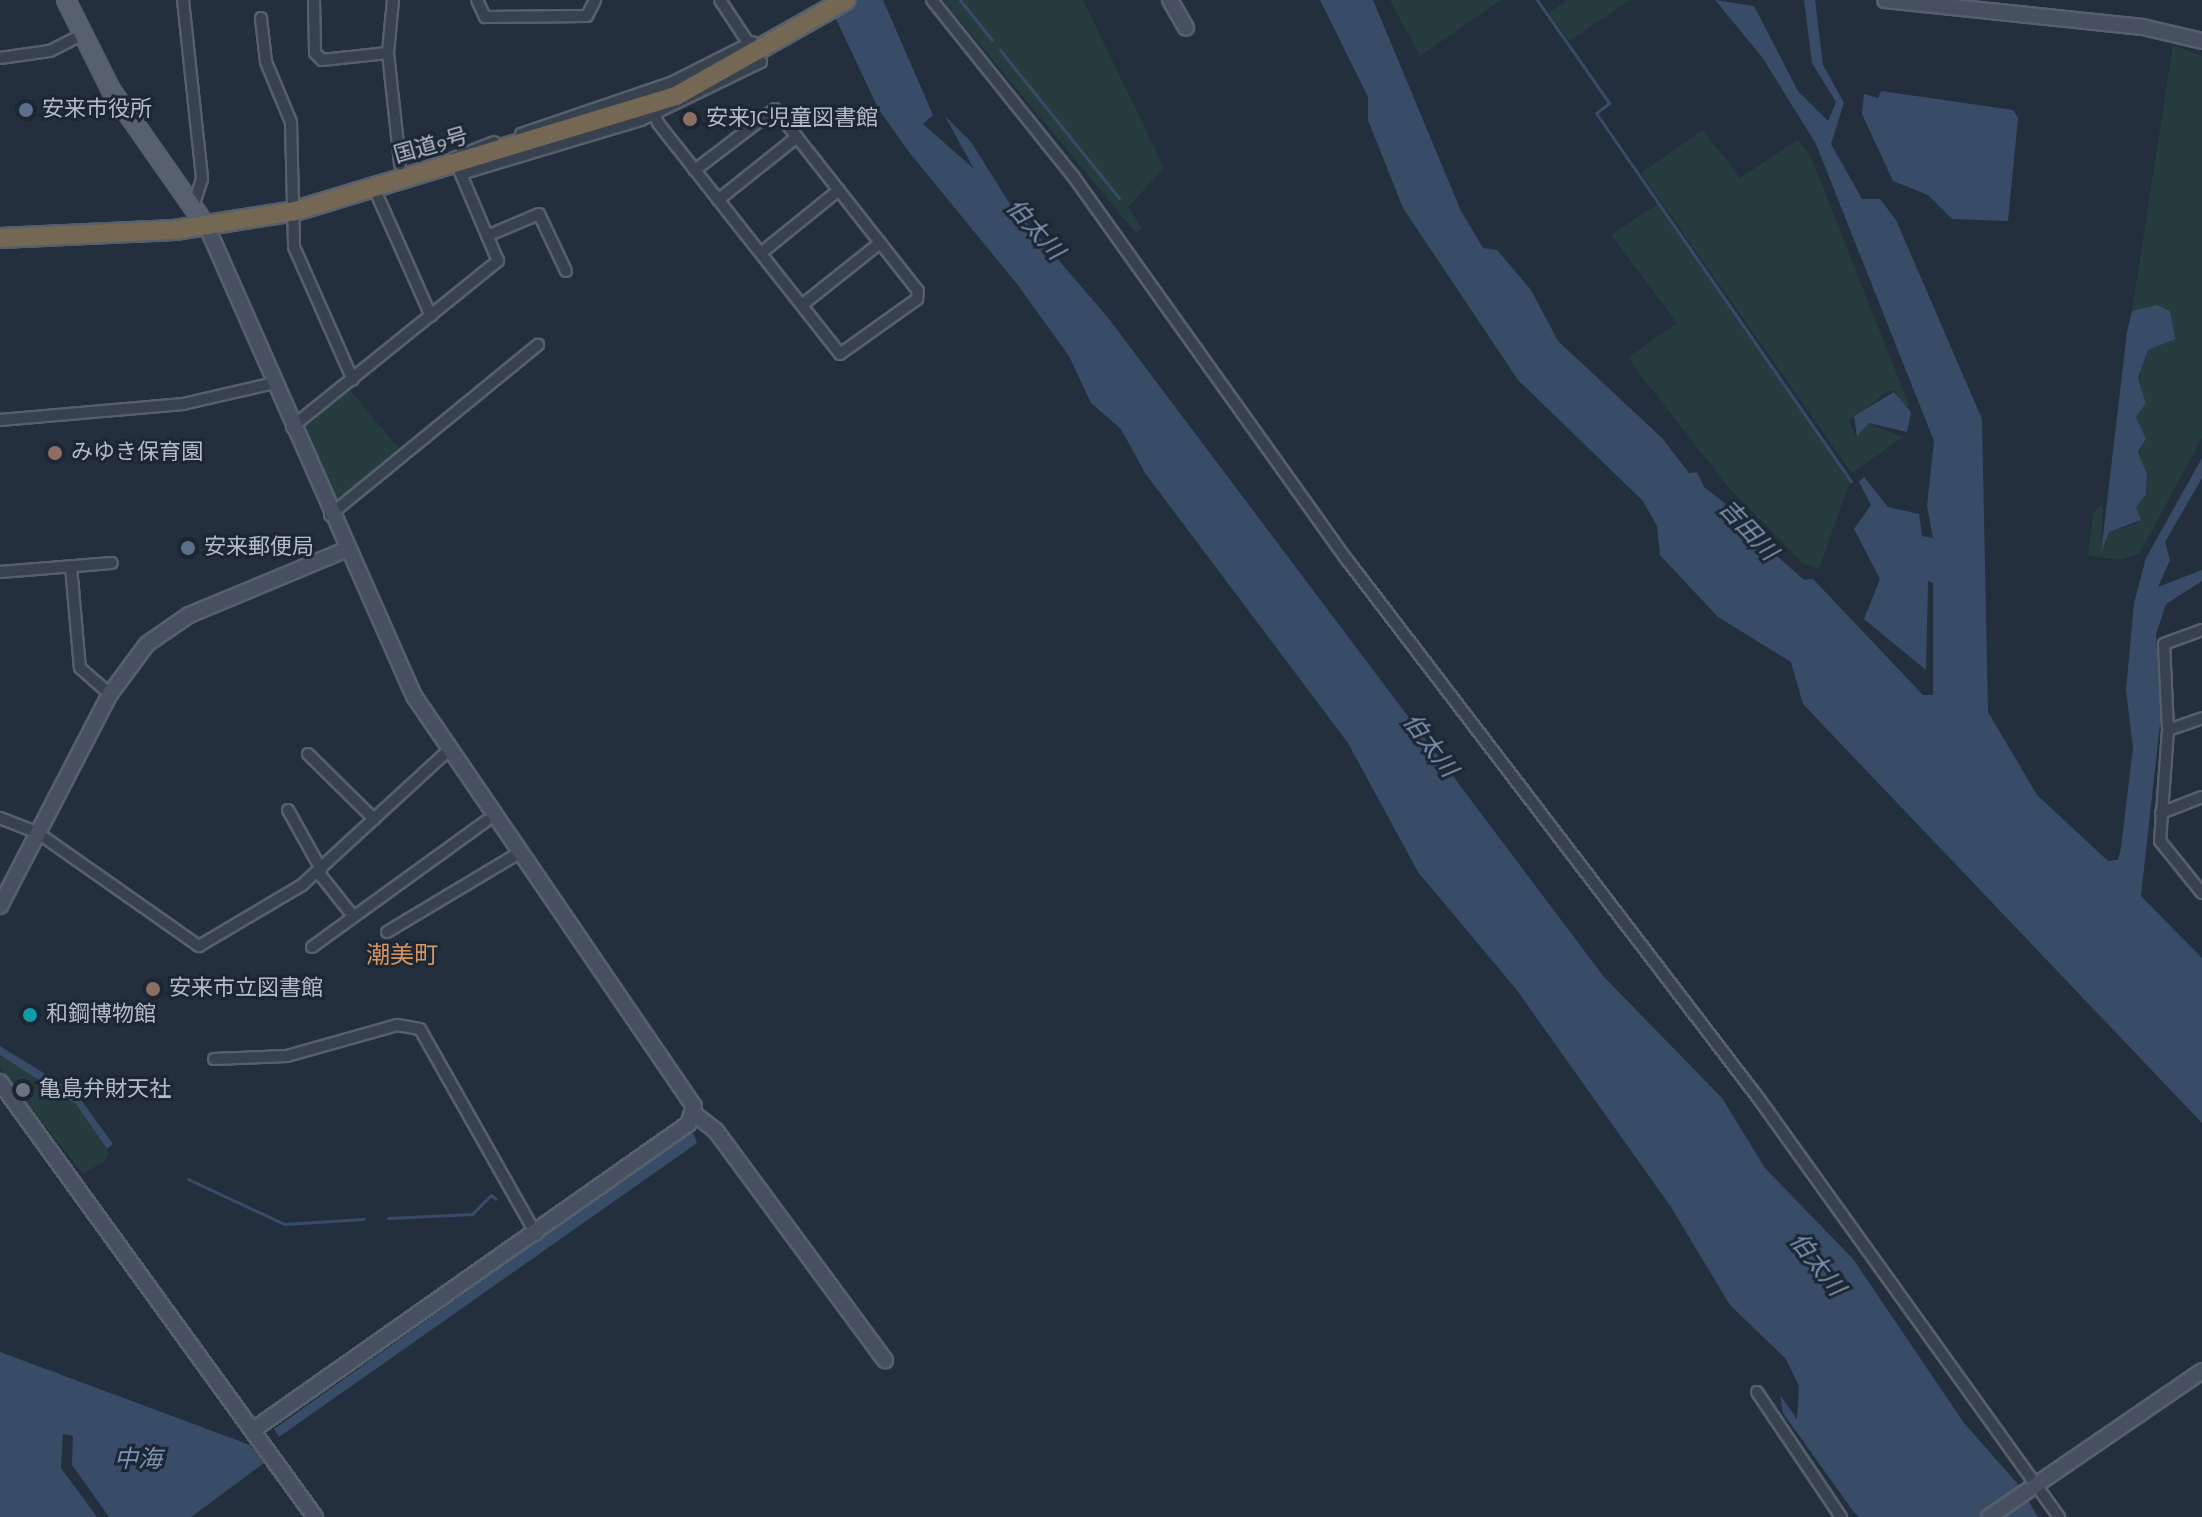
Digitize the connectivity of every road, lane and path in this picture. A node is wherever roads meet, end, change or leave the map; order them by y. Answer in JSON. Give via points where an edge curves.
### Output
{"nodes":[{"id":1,"x":66,"y":0,"type":"edge"},
{"id":2,"x":183,"y":0,"type":"edge"},
{"id":3,"x":314,"y":0,"type":"edge"},
{"id":4,"x":393,"y":0,"type":"edge"},
{"id":5,"x":477,"y":0,"type":"edge"},
{"id":6,"x":595,"y":0,"type":"edge"},
{"id":7,"x":720,"y":0,"type":"edge"},
{"id":8,"x":846,"y":0,"type":"edge"},
{"id":9,"x":932,"y":0,"type":"edge"},
{"id":10,"x":1170,"y":0,"type":"edge"},
{"id":11,"x":1885,"y":0,"type":"edge"},
{"id":12,"x":1956,"y":4,"type":"edge"},
{"id":13,"x":261,"y":18,"type":"dead end"},
{"id":14,"x":1186,"y":28,"type":"dead end"},
{"id":15,"x":81,"y":35,"type":"junction"},
{"id":16,"x":2202,"y":41,"type":"edge"},
{"id":17,"x":759,"y":48,"type":"junction"},
{"id":18,"x":388,"y":53,"type":"junction"},
{"id":19,"x":0,"y":58,"type":"edge"},
{"id":20,"x":654,"y":114,"type":"junction"},
{"id":21,"x":797,"y":137,"type":"junction"},
{"id":22,"x":400,"y":164,"type":"dead end"},
{"id":23,"x":458,"y":169,"type":"junction"},
{"id":24,"x":695,"y":170,"type":"junction"},
{"id":25,"x":374,"y":188,"type":"junction"},
{"id":26,"x":839,"y":190,"type":"junction"},
{"id":27,"x":718,"y":200,"type":"junction"},
{"id":28,"x":194,"y":203,"type":"junction"},
{"id":29,"x":295,"y":211,"type":"junction"},
{"id":30,"x":207,"y":227,"type":"junction"},
{"id":31,"x":487,"y":236,"type":"junction"},
{"id":32,"x":0,"y":238,"type":"edge"},
{"id":33,"x":880,"y":243,"type":"junction"},
{"id":34,"x":761,"y":253,"type":"junction"},
{"id":35,"x":566,"y":271,"type":"dead end"},
{"id":36,"x":802,"y":305,"type":"junction"},
{"id":37,"x":431,"y":316,"type":"junction"},
{"id":38,"x":538,"y":345,"type":"dead end"},
{"id":39,"x":353,"y":380,"type":"junction"},
{"id":40,"x":274,"y":383,"type":"junction"},
{"id":41,"x":0,"y":420,"type":"edge"},
{"id":42,"x":292,"y":427,"type":"junction"},
{"id":43,"x":330,"y":515,"type":"junction"},
{"id":44,"x":345,"y":550,"type":"junction"},
{"id":45,"x":112,"y":563,"type":"dead end"},
{"id":46,"x":71,"y":566,"type":"junction"},
{"id":47,"x":0,"y":572,"type":"edge"},
{"id":48,"x":2202,"y":630,"type":"edge"},
{"id":49,"x":110,"y":694,"type":"junction"},
{"id":50,"x":2202,"y":718,"type":"edge"},
{"id":51,"x":2168,"y":730,"type":"junction"},
{"id":52,"x":449,"y":750,"type":"junction"},
{"id":53,"x":308,"y":754,"type":"dead end"},
{"id":54,"x":2202,"y":797,"type":"edge"},
{"id":55,"x":288,"y":810,"type":"dead end"},
{"id":56,"x":2161,"y":813,"type":"junction"},
{"id":57,"x":0,"y":818,"type":"edge"},
{"id":58,"x":374,"y":819,"type":"junction"},
{"id":59,"x":486,"y":821,"type":"dead end"},
{"id":60,"x":38,"y":833,"type":"junction"},
{"id":61,"x":519,"y":853,"type":"junction"},
{"id":62,"x":319,"y":870,"type":"junction"},
{"id":63,"x":2201,"y":890,"type":"edge"},
{"id":64,"x":0,"y":906,"type":"edge"},
{"id":65,"x":353,"y":916,"type":"junction"},
{"id":66,"x":387,"y":932,"type":"dead end"},
{"id":67,"x":312,"y":947,"type":"dead end"},
{"id":68,"x":214,"y":1059,"type":"dead end"},
{"id":69,"x":0,"y":1082,"type":"edge"},
{"id":70,"x":693,"y":1113,"type":"junction"},
{"id":71,"x":536,"y":1234,"type":"junction"},
{"id":72,"x":885,"y":1360,"type":"dead end"},
{"id":73,"x":2202,"y":1371,"type":"edge"},
{"id":74,"x":1757,"y":1392,"type":"dead end"},
{"id":75,"x":253,"y":1430,"type":"junction"},
{"id":76,"x":2036,"y":1482,"type":"junction"},
{"id":77,"x":315,"y":1517,"type":"edge"},
{"id":78,"x":1841,"y":1517,"type":"edge"},
{"id":79,"x":1989,"y":1517,"type":"edge"},
{"id":80,"x":2059,"y":1517,"type":"edge"}],
"edges":[{"from":1,"to":15,"type":"main road"},
{"from":2,"to":28,"type":"street","via":[[202,179]]},
{"from":3,"to":18,"type":"street","via":[[315,53],[322,60]]},
{"from":4,"to":18,"type":"street"},
{"from":5,"to":6,"type":"street","via":[[485,17],[587,16]]},
{"from":7,"to":17,"type":"street"},
{"from":8,"to":17,"type":"highway","name":"国道9号"},
{"from":9,"to":76,"type":"street","via":[[1073,176],[1348,561],[1759,1099]]},
{"from":10,"to":14,"type":"street"},
{"from":11,"to":12,"type":"street"},
{"from":12,"to":16,"type":"street"},
{"from":13,"to":29,"type":"street","via":[[266,62],[291,122]]},
{"from":15,"to":19,"type":"street","via":[[50,51]]},
{"from":15,"to":28,"type":"main road"},
{"from":17,"to":20,"type":"street","via":[[761,62]]},
{"from":17,"to":23,"type":"highway","name":"国道9号","via":[[648,106]]},
{"from":17,"to":23,"type":"street","via":[[647,95],[458,152]]},
{"from":18,"to":22,"type":"street"},
{"from":20,"to":23,"type":"street"},
{"from":20,"to":24,"type":"street"},
{"from":21,"to":24,"type":"street","via":[[769,110]]},
{"from":21,"to":26,"type":"street"},
{"from":21,"to":27,"type":"street"},
{"from":23,"to":25,"type":"highway","name":"国道9号"},
{"from":23,"to":31,"type":"street"},
{"from":24,"to":27,"type":"street"},
{"from":25,"to":29,"type":"highway","name":"国道9号"},
{"from":25,"to":37,"type":"street"},
{"from":26,"to":33,"type":"street"},
{"from":26,"to":34,"type":"street"},
{"from":27,"to":34,"type":"street"},
{"from":28,"to":30,"type":"main road"},
{"from":29,"to":30,"type":"highway","name":"国道9号"},
{"from":29,"to":39,"type":"street","via":[[294,247]]},
{"from":30,"to":32,"type":"highway","name":"国道9号"},
{"from":30,"to":40,"type":"street"},
{"from":31,"to":35,"type":"street","via":[[539,214]]},
{"from":31,"to":37,"type":"street","via":[[498,261]]},
{"from":33,"to":36,"type":"street"},
{"from":33,"to":36,"type":"street","via":[[917,299],[849,354],[840,354]]},
{"from":34,"to":36,"type":"street"},
{"from":37,"to":39,"type":"street"},
{"from":38,"to":43,"type":"street"},
{"from":39,"to":42,"type":"street"},
{"from":40,"to":41,"type":"street","via":[[183,404]]},
{"from":40,"to":42,"type":"street"},
{"from":42,"to":43,"type":"street"},
{"from":43,"to":44,"type":"street"},
{"from":44,"to":49,"type":"street","via":[[165,630]]},
{"from":44,"to":52,"type":"street","via":[[399,668]]},
{"from":45,"to":46,"type":"street"},
{"from":46,"to":47,"type":"street"},
{"from":46,"to":49,"type":"street","via":[[80,668]]},
{"from":48,"to":51,"type":"street","via":[[2164,644]]},
{"from":49,"to":60,"type":"street"},
{"from":50,"to":51,"type":"street"},
{"from":51,"to":56,"type":"street"},
{"from":52,"to":58,"type":"street"},
{"from":52,"to":61,"type":"street"},
{"from":53,"to":58,"type":"street"},
{"from":54,"to":56,"type":"street"},
{"from":55,"to":62,"type":"street"},
{"from":56,"to":63,"type":"street","via":[[2162,850]]},
{"from":57,"to":60,"type":"street"},
{"from":58,"to":62,"type":"street"},
{"from":59,"to":65,"type":"street"},
{"from":60,"to":62,"type":"street","via":[[196,946]]},
{"from":60,"to":64,"type":"street"},
{"from":61,"to":66,"type":"street"},
{"from":61,"to":70,"type":"street","via":[[687,1089]]},
{"from":62,"to":65,"type":"street"},
{"from":65,"to":67,"type":"street"},
{"from":68,"to":71,"type":"street","via":[[287,1056],[397,1025],[420,1029]]},
{"from":69,"to":75,"type":"street"},
{"from":70,"to":71,"type":"street","via":[[688,1124]]},
{"from":70,"to":72,"type":"street","via":[[716,1131]]},
{"from":71,"to":75,"type":"street"},
{"from":73,"to":76,"type":"street"},
{"from":74,"to":78,"type":"street"},
{"from":75,"to":77,"type":"street"},
{"from":76,"to":79,"type":"street"},
{"from":76,"to":80,"type":"street"}]}
